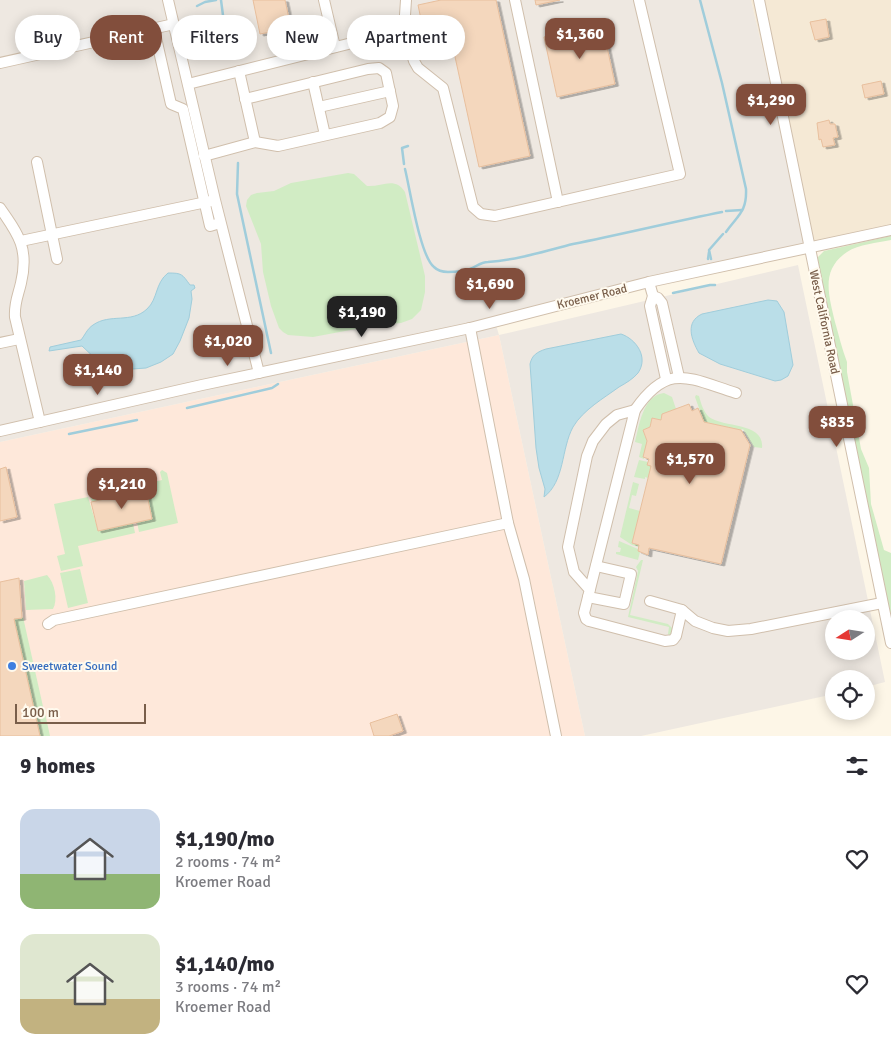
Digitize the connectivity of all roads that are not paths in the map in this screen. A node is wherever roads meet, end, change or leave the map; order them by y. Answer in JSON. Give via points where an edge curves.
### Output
{"nodes":[{"id":1,"x":168,"y":0,"type":"edge"},
{"id":2,"x":324,"y":0,"type":"edge"},
{"id":3,"x":406,"y":0,"type":"edge"},
{"id":4,"x":515,"y":0,"type":"edge"},
{"id":5,"x":640,"y":0,"type":"edge"},
{"id":6,"x":759,"y":0,"type":"edge"},
{"id":7,"x":328,"y":15,"type":"edge"},
{"id":8,"x":405,"y":15,"type":"edge"},
{"id":9,"x":172,"y":16,"type":"edge"},
{"id":10,"x":90,"y":43,"type":"edge"},
{"id":11,"x":161,"y":60,"type":"edge"},
{"id":12,"x":182,"y":60,"type":"edge"},
{"id":13,"x":283,"y":60,"type":"edge"},
{"id":14,"x":414,"y":60,"type":"edge"},
{"id":15,"x":0,"y":63,"type":"edge"},
{"id":16,"x":239,"y":71,"type":"junction"},
{"id":17,"x":313,"y":82,"type":"junction"},
{"id":18,"x":188,"y":84,"type":"junction"},
{"id":19,"x":390,"y":91,"type":"junction"},
{"id":20,"x":245,"y":99,"type":"junction"},
{"id":21,"x":319,"y":107,"type":"junction"},
{"id":22,"x":192,"y":126,"type":"junction"},
{"id":23,"x":325,"y":135,"type":"junction"},
{"id":24,"x":256,"y":142,"type":"junction"},
{"id":25,"x":200,"y":152,"type":"junction"},
{"id":26,"x":37,"y":162,"type":"dead end"},
{"id":27,"x":210,"y":201,"type":"junction"},
{"id":28,"x":558,"y":202,"type":"junction"},
{"id":29,"x":0,"y":208,"type":"edge"},
{"id":30,"x":891,"y":230,"type":"edge"},
{"id":31,"x":52,"y":235,"type":"junction"},
{"id":32,"x":21,"y":241,"type":"junction"},
{"id":33,"x":809,"y":248,"type":"junction"},
{"id":34,"x":57,"y":259,"type":"dead end"},
{"id":35,"x":649,"y":282,"type":"junction"},
{"id":36,"x":653,"y":296,"type":"junction"},
{"id":37,"x":470,"y":328,"type":"junction"},
{"id":38,"x":19,"y":339,"type":"junction"},
{"id":39,"x":0,"y":343,"type":"edge"},
{"id":40,"x":259,"y":373,"type":"junction"},
{"id":41,"x":679,"y":377,"type":"junction"},
{"id":42,"x":666,"y":379,"type":"junction"},
{"id":43,"x":736,"y":393,"type":"dead end"},
{"id":44,"x":635,"y":410,"type":"junction"},
{"id":45,"x":40,"y":422,"type":"junction"},
{"id":46,"x":0,"y":431,"type":"edge"},
{"id":47,"x":508,"y":523,"type":"junction"},
{"id":48,"x":596,"y":566,"type":"junction"},
{"id":49,"x":589,"y":593,"type":"junction"},
{"id":50,"x":650,"y":601,"type":"dead end"},
{"id":51,"x":882,"y":603,"type":"junction"},
{"id":52,"x":682,"y":610,"type":"junction"},
{"id":53,"x":48,"y":624,"type":"dead end"},
{"id":54,"x":891,"y":643,"type":"edge"},
{"id":55,"x":556,"y":736,"type":"edge"}],
"edges":[{"from":1,"to":9,"type":"street"},
{"from":2,"to":7,"type":"street"},
{"from":3,"to":8,"type":"street"},
{"from":4,"to":28,"type":"street"},
{"from":5,"to":28,"type":"street","via":[[680,174]]},
{"from":6,"to":33,"type":"street","name":"West California Road"},
{"from":10,"to":15,"type":"street"},
{"from":11,"to":22,"type":"street","via":[[172,104],[183,109]]},
{"from":12,"to":18,"type":"street"},
{"from":13,"to":16,"type":"street"},
{"from":14,"to":28,"type":"street","via":[[418,68],[443,88],[473,208],[481,214],[495,216]]},
{"from":16,"to":18,"type":"street"},
{"from":16,"to":20,"type":"street"},
{"from":17,"to":19,"type":"street","via":[[379,68],[386,73]]},
{"from":17,"to":20,"type":"street"},
{"from":17,"to":21,"type":"street"},
{"from":18,"to":22,"type":"street"},
{"from":19,"to":21,"type":"street"},
{"from":19,"to":23,"type":"street","via":[[393,106],[390,117],[380,123]]},
{"from":20,"to":24,"type":"street"},
{"from":21,"to":23,"type":"street"},
{"from":22,"to":25,"type":"street"},
{"from":23,"to":24,"type":"street","via":[[278,146]]},
{"from":24,"to":25,"type":"street"},
{"from":25,"to":27,"type":"street"},
{"from":26,"to":31,"type":"street"},
{"from":27,"to":31,"type":"street"},
{"from":27,"to":40,"type":"street","via":[[220,223]]},
{"from":29,"to":32,"type":"street"},
{"from":30,"to":33,"type":"street","name":"Kroemer Road"},
{"from":31,"to":32,"type":"street"},
{"from":31,"to":34,"type":"street"},
{"from":32,"to":38,"type":"street","via":[[24,255],[22,282],[14,305]]},
{"from":33,"to":35,"type":"street","name":"Kroemer Road"},
{"from":33,"to":51,"type":"street","name":"West California Road"},
{"from":35,"to":36,"type":"street"},
{"from":35,"to":37,"type":"street","name":"Kroemer Road"},
{"from":36,"to":41,"type":"street","via":[[662,303]]},
{"from":36,"to":42,"type":"street","via":[[650,306]]},
{"from":37,"to":40,"type":"street","name":"Kroemer Road"},
{"from":37,"to":47,"type":"street"},
{"from":38,"to":39,"type":"street"},
{"from":38,"to":45,"type":"street"},
{"from":40,"to":45,"type":"street","name":"Kroemer Road"},
{"from":41,"to":42,"type":"street"},
{"from":41,"to":43,"type":"street"},
{"from":42,"to":44,"type":"street","via":[[645,396]]},
{"from":44,"to":48,"type":"street"},
{"from":44,"to":49,"type":"street","via":[[617,415],[606,424],[587,456],[568,547],[574,572]]},
{"from":45,"to":46,"type":"street","name":"Kroemer Road"},
{"from":47,"to":53,"type":"street","via":[[54,620]]},
{"from":47,"to":55,"type":"street","via":[[524,579]]},
{"from":48,"to":49,"type":"street"},
{"from":48,"to":49,"type":"street","via":[[631,574],[624,604]]},
{"from":49,"to":52,"type":"street","via":[[584,613],[589,621],[665,641],[676,636]]},
{"from":50,"to":52,"type":"street"},
{"from":51,"to":52,"type":"street","via":[[728,631],[696,621]]},
{"from":51,"to":54,"type":"street","name":"West California Road"}]}
